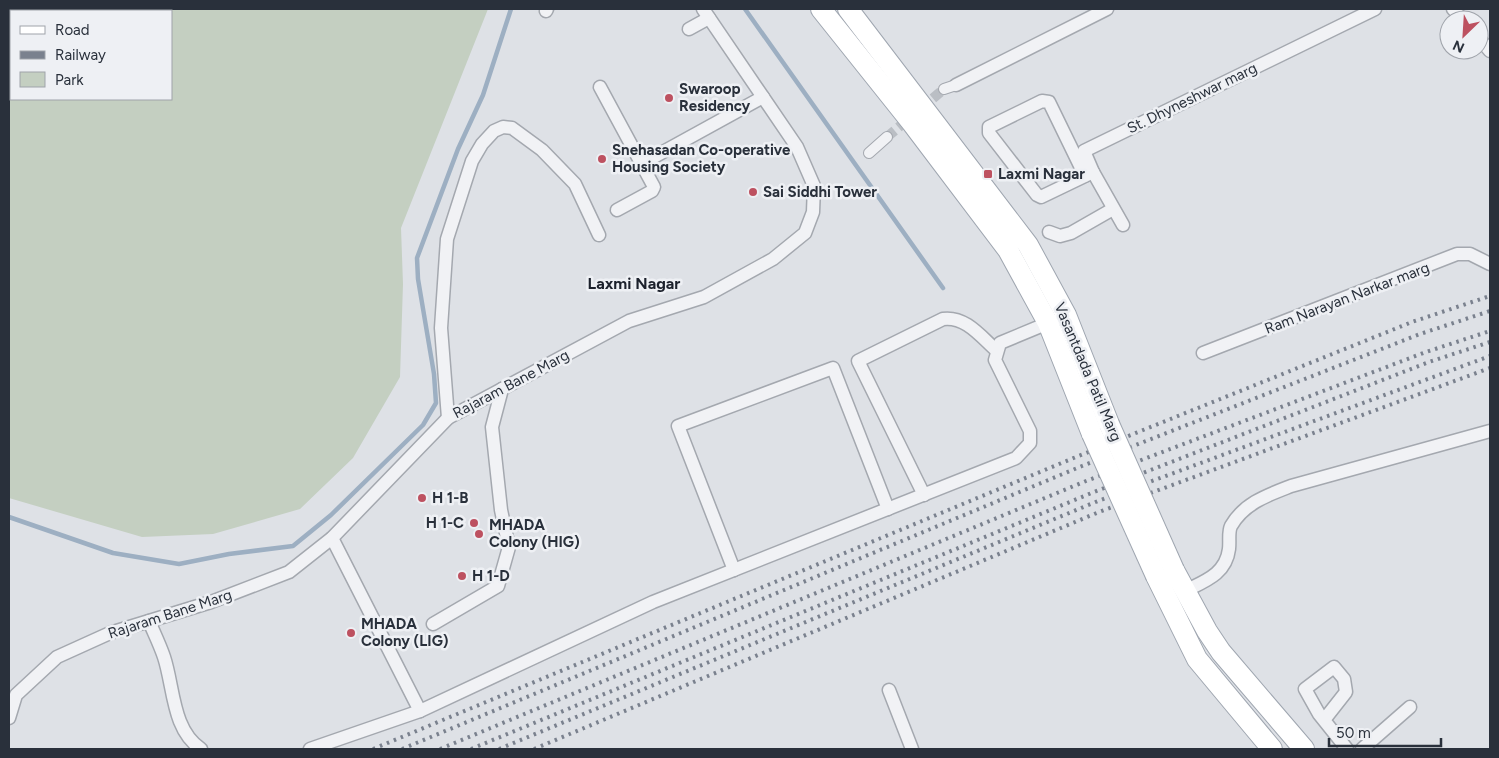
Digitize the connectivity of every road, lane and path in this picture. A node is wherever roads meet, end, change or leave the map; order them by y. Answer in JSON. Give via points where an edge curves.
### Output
{"nodes":[{"id":1,"x":821,"y":9,"type":"edge"},
{"id":2,"x":848,"y":9,"type":"edge"},
{"id":3,"x":1107,"y":9,"type":"edge"},
{"id":4,"x":1375,"y":9,"type":"edge"},
{"id":5,"x":706,"y":13,"type":"edge"},
{"id":6,"x":689,"y":29,"type":"dead end"},
{"id":7,"x":600,"y":87,"type":"dead end"},
{"id":8,"x":950,"y":87,"type":"tunnel mouth"},
{"id":9,"x":763,"y":97,"type":"junction"},
{"id":10,"x":887,"y":137,"type":"tunnel mouth"},
{"id":11,"x":869,"y":153,"type":"dead end"},
{"id":12,"x":1079,"y":153,"type":"junction"},
{"id":13,"x":643,"y":163,"type":"junction"},
{"id":14,"x":1089,"y":174,"type":"junction"},
{"id":15,"x":964,"y":176,"type":"junction"},
{"id":16,"x":1113,"y":209,"type":"junction"},
{"id":17,"x":617,"y":210,"type":"dead end"},
{"id":18,"x":1123,"y":225,"type":"dead end"},
{"id":19,"x":1049,"y":232,"type":"dead end"},
{"id":20,"x":599,"y":236,"type":"dead end"},
{"id":21,"x":1490,"y":264,"type":"edge"},
{"id":22,"x":1057,"y":319,"type":"junction"},
{"id":23,"x":997,"y":351,"type":"junction"},
{"id":24,"x":1203,"y":353,"type":"dead end"},
{"id":25,"x":502,"y":389,"type":"junction"},
{"id":26,"x":448,"y":418,"type":"junction"},
{"id":27,"x":1490,"y":431,"type":"edge"},
{"id":28,"x":924,"y":496,"type":"junction"},
{"id":29,"x":888,"y":509,"type":"junction"},
{"id":30,"x":332,"y":538,"type":"junction"},
{"id":31,"x":1161,"y":565,"type":"junction"},
{"id":32,"x":734,"y":570,"type":"junction"},
{"id":33,"x":1185,"y":591,"type":"junction"},
{"id":34,"x":149,"y":621,"type":"junction"},
{"id":35,"x":433,"y":624,"type":"dead end"},
{"id":36,"x":889,"y":690,"type":"dead end"},
{"id":37,"x":1410,"y":707,"type":"dead end"},
{"id":38,"x":420,"y":711,"type":"junction"},
{"id":39,"x":9,"y":718,"type":"edge"},
{"id":40,"x":1324,"y":720,"type":"dead end"},
{"id":41,"x":201,"y":749,"type":"edge"},
{"id":42,"x":310,"y":749,"type":"edge"},
{"id":43,"x":912,"y":749,"type":"edge"},
{"id":44,"x":1272,"y":749,"type":"edge"},
{"id":45,"x":1304,"y":749,"type":"edge"},
{"id":46,"x":1347,"y":749,"type":"edge"},
{"id":47,"x":1362,"y":749,"type":"edge"}],
"edges":[{"from":1,"to":15,"type":"main road","name":"Vasantdada Patil Marg"},
{"from":2,"to":15,"type":"main road","name":"Vasantdada Patil Marg"},
{"from":3,"to":8,"type":"street"},
{"from":4,"to":12,"type":"street","name":"St. Dhyneshwar marg"},
{"from":5,"to":6,"type":"street"},
{"from":5,"to":9,"type":"street","name":"Rajaram Bane Marg"},
{"from":7,"to":13,"type":"street"},
{"from":9,"to":13,"type":"street"},
{"from":9,"to":25,"type":"street","name":"Rajaram Bane Marg","via":[[797,147],[814,186],[813,212],[805,232],[774,259],[704,297],[629,321]]},
{"from":10,"to":11,"type":"street"},
{"from":12,"to":14,"type":"street"},
{"from":12,"to":14,"type":"street","via":[[1074,133],[1063,129],[1049,102],[1042,101],[989,127],[989,133],[1037,195],[1042,197]]},
{"from":13,"to":17,"type":"street","via":[[653,184],[652,191]]},
{"from":14,"to":16,"type":"street"},
{"from":15,"to":22,"type":"main road","name":"Vasantdada Patil Marg","via":[[1028,246]]},
{"from":16,"to":18,"type":"street"},
{"from":16,"to":19,"type":"street","via":[[1071,233],[1060,236]]},
{"from":20,"to":26,"type":"street","via":[[575,184],[542,150],[512,128],[503,127],[494,131],[482,144],[472,161],[447,239],[441,328]]},
{"from":21,"to":24,"type":"street","name":"Ram Narayan Narkar marg","via":[[1470,254],[1457,254]]},
{"from":22,"to":23,"type":"street","via":[[1000,343]]},
{"from":22,"to":31,"type":"main road","name":"Vasantdada Patil Marg","bridge":true,"via":[[1109,424]]},
{"from":22,"to":31,"type":"main road","name":"Vasantdada Patil Marg","bridge":true,"via":[[1092,434]]},
{"from":23,"to":28,"type":"street","via":[[995,360],[1030,431],[1030,443],[1016,458]]},
{"from":23,"to":28,"type":"street","via":[[966,323],[951,318],[858,361]]},
{"from":25,"to":26,"type":"street","name":"Rajaram Bane Marg"},
{"from":25,"to":35,"type":"street","via":[[492,427],[501,510],[509,547],[498,586]]},
{"from":26,"to":30,"type":"street","name":"Rajaram Bane Marg"},
{"from":27,"to":33,"type":"street","via":[[1291,486],[1260,498],[1240,513],[1230,528],[1227,560],[1215,576]]},
{"from":28,"to":29,"type":"street"},
{"from":29,"to":32,"type":"street"},
{"from":29,"to":32,"type":"street","via":[[833,368],[678,426]]},
{"from":30,"to":34,"type":"street","name":"Rajaram Bane Marg","via":[[289,572],[211,602]]},
{"from":30,"to":38,"type":"street"},
{"from":31,"to":33,"type":"main road","name":"Vasantdada Patil Marg"},
{"from":31,"to":44,"type":"main road","name":"Vasantdada Patil Marg","via":[[1197,659]]},
{"from":32,"to":38,"type":"street","via":[[653,602]]},
{"from":33,"to":45,"type":"main road","name":"Vasantdada Patil Marg","via":[[1221,652]]},
{"from":34,"to":39,"type":"street","name":"Rajaram Bane Marg","via":[[110,633],[57,657],[16,695]]},
{"from":34,"to":41,"type":"street","via":[[165,659],[182,726],[195,746]]},
{"from":36,"to":43,"type":"street"},
{"from":37,"to":47,"type":"street"},
{"from":38,"to":42,"type":"street"},
{"from":40,"to":46,"type":"street"}]}
